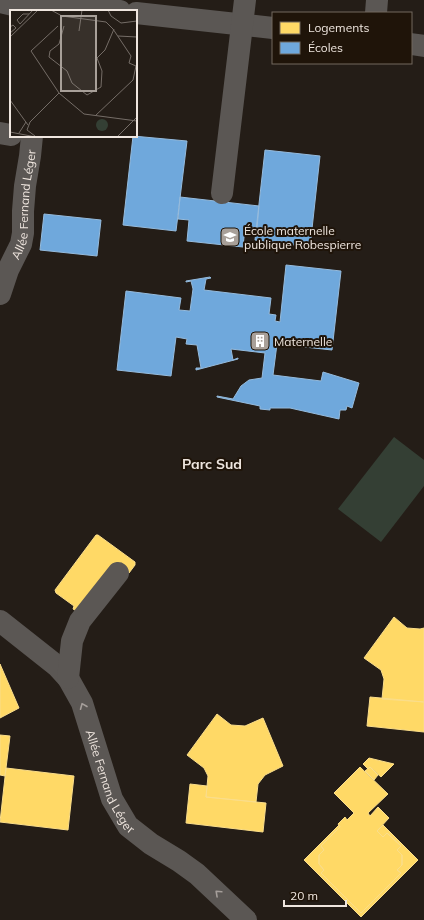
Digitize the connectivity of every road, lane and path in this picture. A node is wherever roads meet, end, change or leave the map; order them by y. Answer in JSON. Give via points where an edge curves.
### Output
{"nodes":[{"id":1,"x":245,"y":0,"type":"edge"},
{"id":2,"x":377,"y":0,"type":"edge"},
{"id":3,"x":0,"y":2,"type":"edge"},
{"id":4,"x":50,"y":10,"type":"edge"},
{"id":5,"x":109,"y":10,"type":"edge"},
{"id":6,"x":376,"y":12,"type":"edge"},
{"id":7,"x":137,"y":13,"type":"edge"},
{"id":8,"x":242,"y":25,"type":"junction"},
{"id":9,"x":272,"y":28,"type":"edge"},
{"id":10,"x":412,"y":44,"type":"edge"},
{"id":11,"x":424,"y":46,"type":"edge"},
{"id":12,"x":0,"y":133,"type":"edge"},
{"id":13,"x":10,"y":136,"type":"edge"},
{"id":14,"x":32,"y":137,"type":"edge"},
{"id":15,"x":222,"y":193,"type":"dead end"},
{"id":16,"x":0,"y":294,"type":"edge"},
{"id":17,"x":118,"y":573,"type":"dead end"},
{"id":18,"x":0,"y":621,"type":"edge"},
{"id":19,"x":68,"y":678,"type":"junction"},
{"id":20,"x":246,"y":920,"type":"edge"}],
"edges":[{"from":1,"to":8,"type":"street"},
{"from":2,"to":6,"type":"street"},
{"from":3,"to":4,"type":"street","via":[[34,10]]},
{"from":4,"to":5,"type":"street"},
{"from":7,"to":8,"type":"street"},
{"from":8,"to":9,"type":"street"},
{"from":8,"to":15,"type":"street"},
{"from":10,"to":11,"type":"street"},
{"from":12,"to":13,"type":"street","name":"Allée Fernand Léger"},
{"from":14,"to":16,"type":"street","name":"Allée Fernand Léger","via":[[25,186],[23,233]]},
{"from":17,"to":19,"type":"street","via":[[80,621],[72,641]]},
{"from":18,"to":19,"type":"street","name":"Allée Fernand Léger","via":[[57,666]]},
{"from":20,"to":19,"type":"street","name":"Allée Fernand Léger","one_way":true,"via":[[197,874],[150,844],[128,826],[112,799],[82,703]]}]}
